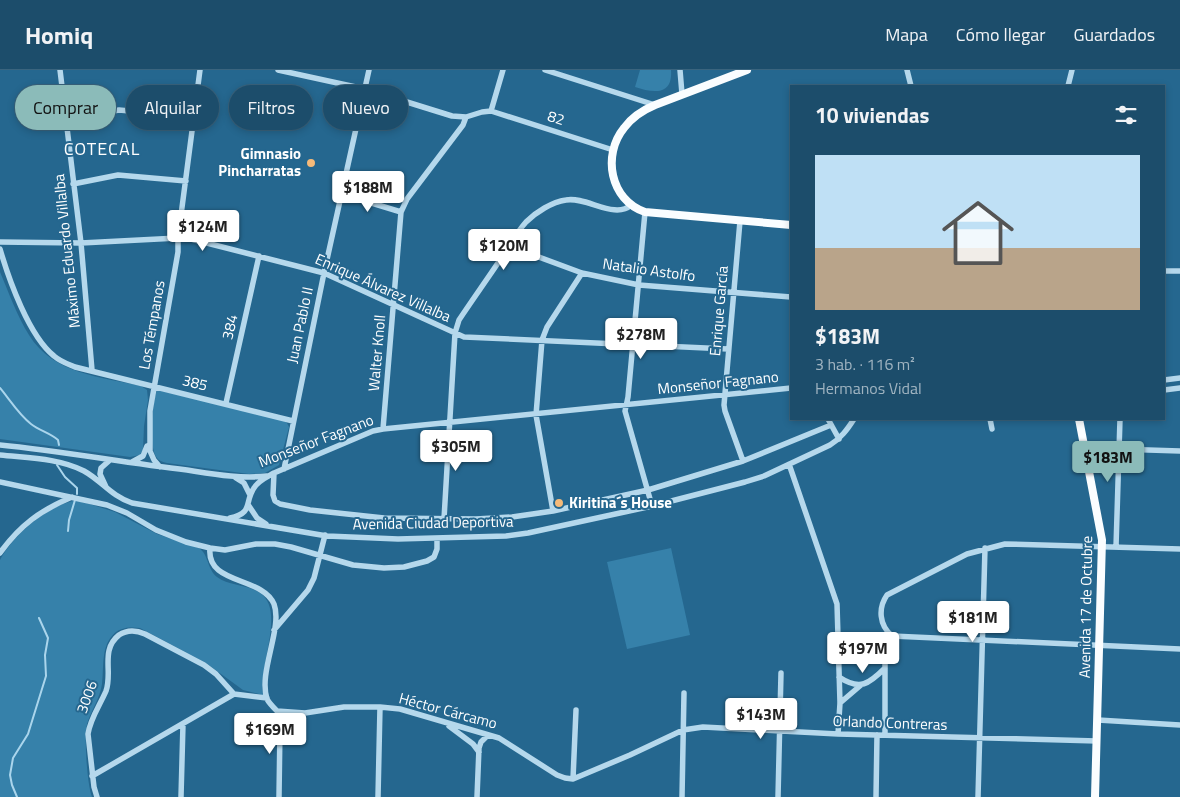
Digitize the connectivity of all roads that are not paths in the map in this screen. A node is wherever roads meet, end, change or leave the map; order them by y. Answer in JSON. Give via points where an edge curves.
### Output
{"nodes":[{"id":1,"x":60,"y":70,"type":"edge"},
{"id":2,"x":200,"y":70,"type":"edge"},
{"id":3,"x":278,"y":70,"type":"edge"},
{"id":4,"x":370,"y":70,"type":"edge"},
{"id":5,"x":503,"y":70,"type":"edge"},
{"id":6,"x":545,"y":70,"type":"edge"},
{"id":7,"x":680,"y":70,"type":"edge"},
{"id":8,"x":747,"y":70,"type":"edge"},
{"id":9,"x":907,"y":70,"type":"edge"},
{"id":10,"x":1072,"y":70,"type":"edge"},
{"id":11,"x":62,"y":85,"type":"edge"},
{"id":12,"x":198,"y":85,"type":"edge"},
{"id":13,"x":347,"y":85,"type":"edge"},
{"id":14,"x":366,"y":85,"type":"edge"},
{"id":15,"x":911,"y":85,"type":"edge"},
{"id":16,"x":1068,"y":85,"type":"edge"},
{"id":17,"x":682,"y":94,"type":"junction"},
{"id":18,"x":408,"y":102,"type":"edge"},
{"id":19,"x":655,"y":105,"type":"junction"},
{"id":20,"x":491,"y":111,"type":"junction"},
{"id":21,"x":466,"y":117,"type":"junction"},
{"id":22,"x":66,"y":130,"type":"edge"},
{"id":23,"x":193,"y":130,"type":"edge"},
{"id":24,"x":356,"y":130,"type":"edge"},
{"id":25,"x":613,"y":150,"type":"junction"},
{"id":26,"x":186,"y":181,"type":"junction"},
{"id":27,"x":73,"y":184,"type":"junction"},
{"id":28,"x":342,"y":194,"type":"junction"},
{"id":29,"x":631,"y":206,"type":"junction"},
{"id":30,"x":401,"y":212,"type":"junction"},
{"id":31,"x":645,"y":212,"type":"junction"},
{"id":32,"x":740,"y":221,"type":"junction"},
{"id":33,"x":790,"y":225,"type":"edge"},
{"id":34,"x":178,"y":238,"type":"junction"},
{"id":35,"x":0,"y":242,"type":"edge"},
{"id":36,"x":81,"y":243,"type":"junction"},
{"id":37,"x":509,"y":246,"type":"junction"},
{"id":38,"x":0,"y":248,"type":"edge"},
{"id":39,"x":259,"y":256,"type":"junction"},
{"id":40,"x":1165,"y":271,"type":"edge"},
{"id":41,"x":1180,"y":271,"type":"edge"},
{"id":42,"x":324,"y":272,"type":"junction"},
{"id":43,"x":582,"y":273,"type":"junction"},
{"id":44,"x":639,"y":284,"type":"junction"},
{"id":45,"x":734,"y":293,"type":"junction"},
{"id":46,"x":790,"y":297,"type":"edge"},
{"id":47,"x":394,"y":305,"type":"junction"},
{"id":48,"x":455,"y":333,"type":"junction"},
{"id":49,"x":542,"y":340,"type":"junction"},
{"id":50,"x":632,"y":343,"type":"junction"},
{"id":51,"x":728,"y":349,"type":"junction"},
{"id":52,"x":92,"y":370,"type":"junction"},
{"id":53,"x":1180,"y":378,"type":"edge"},
{"id":54,"x":1165,"y":380,"type":"edge"},
{"id":55,"x":154,"y":385,"type":"junction"},
{"id":56,"x":790,"y":388,"type":"edge"},
{"id":57,"x":1180,"y":388,"type":"edge"},
{"id":58,"x":1165,"y":390,"type":"edge"},
{"id":59,"x":725,"y":395,"type":"junction"},
{"id":60,"x":226,"y":403,"type":"junction"},
{"id":61,"x":626,"y":406,"type":"junction"},
{"id":62,"x":536,"y":415,"type":"junction"},
{"id":63,"x":828,"y":420,"type":"edge"},
{"id":64,"x":853,"y":420,"type":"edge"},
{"id":65,"x":990,"y":420,"type":"edge"},
{"id":66,"x":1079,"y":420,"type":"edge"},
{"id":67,"x":1120,"y":420,"type":"edge"},
{"id":68,"x":293,"y":421,"type":"junction"},
{"id":69,"x":448,"y":423,"type":"junction"},
{"id":70,"x":831,"y":425,"type":"junction"},
{"id":71,"x":992,"y":428,"type":"dead end"},
{"id":72,"x":383,"y":429,"type":"junction"},
{"id":73,"x":148,"y":436,"type":"junction"},
{"id":74,"x":839,"y":439,"type":"junction"},
{"id":75,"x":0,"y":445,"type":"edge"},
{"id":76,"x":1085,"y":448,"type":"junction"},
{"id":77,"x":1120,"y":450,"type":"junction"},
{"id":78,"x":1180,"y":452,"type":"edge"},
{"id":79,"x":0,"y":455,"type":"edge"},
{"id":80,"x":110,"y":460,"type":"junction"},
{"id":81,"x":742,"y":461,"type":"junction"},
{"id":82,"x":132,"y":462,"type":"junction"},
{"id":83,"x":789,"y":464,"type":"junction"},
{"id":84,"x":160,"y":467,"type":"junction"},
{"id":85,"x":284,"y":469,"type":"junction"},
{"id":86,"x":271,"y":475,"type":"junction"},
{"id":87,"x":234,"y":476,"type":"junction"},
{"id":88,"x":0,"y":482,"type":"edge"},
{"id":89,"x":108,"y":490,"type":"junction"},
{"id":90,"x":648,"y":490,"type":"junction"},
{"id":91,"x":250,"y":495,"type":"junction"},
{"id":92,"x":72,"y":497,"type":"junction"},
{"id":93,"x":249,"y":506,"type":"junction"},
{"id":94,"x":652,"y":506,"type":"junction"},
{"id":95,"x":553,"y":511,"type":"junction"},
{"id":96,"x":228,"y":518,"type":"junction"},
{"id":97,"x":444,"y":519,"type":"junction"},
{"id":98,"x":270,"y":526,"type":"junction"},
{"id":99,"x":325,"y":535,"type":"junction"},
{"id":100,"x":437,"y":538,"type":"junction"},
{"id":101,"x":1102,"y":546,"type":"junction"},
{"id":102,"x":1116,"y":547,"type":"junction"},
{"id":103,"x":210,"y":548,"type":"junction"},
{"id":104,"x":985,"y":548,"type":"junction"},
{"id":105,"x":1180,"y":549,"type":"edge"},
{"id":106,"x":0,"y":553,"type":"edge"},
{"id":107,"x":320,"y":557,"type":"junction"},
{"id":108,"x":274,"y":630,"type":"junction"},
{"id":109,"x":892,"y":636,"type":"junction"},
{"id":110,"x":983,"y":640,"type":"junction"},
{"id":111,"x":1100,"y":645,"type":"junction"},
{"id":112,"x":1180,"y":649,"type":"edge"},
{"id":113,"x":885,"y":668,"type":"junction"},
{"id":114,"x":781,"y":673,"type":"dead end"},
{"id":115,"x":839,"y":677,"type":"junction"},
{"id":116,"x":862,"y":684,"type":"junction"},
{"id":117,"x":684,"y":693,"type":"dead end"},
{"id":118,"x":234,"y":694,"type":"junction"},
{"id":119,"x":267,"y":698,"type":"junction"},
{"id":120,"x":840,"y":703,"type":"junction"},
{"id":121,"x":380,"y":707,"type":"junction"},
{"id":122,"x":576,"y":710,"type":"dead end"},
{"id":123,"x":277,"y":711,"type":"junction"},
{"id":124,"x":1098,"y":720,"type":"junction"},
{"id":125,"x":445,"y":723,"type":"junction"},
{"id":126,"x":183,"y":724,"type":"junction"},
{"id":127,"x":1180,"y":725,"type":"edge"},
{"id":128,"x":683,"y":730,"type":"junction"},
{"id":129,"x":779,"y":731,"type":"junction"},
{"id":130,"x":838,"y":734,"type":"junction"},
{"id":131,"x":488,"y":735,"type":"junction"},
{"id":132,"x":877,"y":735,"type":"junction"},
{"id":133,"x":885,"y":735,"type":"junction"},
{"id":134,"x":980,"y":739,"type":"junction"},
{"id":135,"x":1097,"y":741,"type":"junction"},
{"id":136,"x":479,"y":752,"type":"junction"},
{"id":137,"x":92,"y":776,"type":"junction"},
{"id":138,"x":573,"y":779,"type":"junction"},
{"id":139,"x":97,"y":797,"type":"edge"},
{"id":140,"x":182,"y":797,"type":"edge"},
{"id":141,"x":280,"y":797,"type":"edge"},
{"id":142,"x":378,"y":797,"type":"edge"},
{"id":143,"x":477,"y":797,"type":"edge"},
{"id":144,"x":682,"y":797,"type":"edge"},
{"id":145,"x":778,"y":797,"type":"edge"},
{"id":146,"x":876,"y":797,"type":"edge"},
{"id":147,"x":978,"y":797,"type":"edge"},
{"id":148,"x":1095,"y":797,"type":"edge"}],
"edges":[{"from":1,"to":11,"type":"street","name":"Máximo Eduardo Villalba"},
{"from":2,"to":12,"type":"street","name":"Los Témpanos"},
{"from":3,"to":13,"type":"street"},
{"from":4,"to":14,"type":"street","name":"Juan Pablo II"},
{"from":5,"to":20,"type":"street"},
{"from":6,"to":19,"type":"street"},
{"from":7,"to":17,"type":"street"},
{"from":8,"to":17,"type":"main road"},
{"from":9,"to":15,"type":"street"},
{"from":10,"to":16,"type":"street"},
{"from":17,"to":19,"type":"main road"},
{"from":18,"to":21,"type":"street"},
{"from":19,"to":25,"type":"main road","via":[[627,124]]},
{"from":20,"to":21,"type":"street"},
{"from":20,"to":25,"type":"street","name":"82"},
{"from":21,"to":30,"type":"street","name":"Walter Knoll"},
{"from":22,"to":27,"type":"street","name":"Máximo Eduardo Villalba"},
{"from":23,"to":26,"type":"street","name":"Los Témpanos"},
{"from":24,"to":28,"type":"street","name":"Juan Pablo II"},
{"from":25,"to":29,"type":"main road","via":[[615,183]]},
{"from":26,"to":27,"type":"street","via":[[118,175]]},
{"from":26,"to":34,"type":"street","name":"Los Témpanos"},
{"from":27,"to":36,"type":"street","name":"Máximo Eduardo Villalba"},
{"from":28,"to":30,"type":"street"},
{"from":28,"to":42,"type":"street","name":"Juan Pablo II"},
{"from":29,"to":31,"type":"main road"},
{"from":29,"to":37,"type":"street","via":[[620,211],[579,200],[558,201],[530,219]]},
{"from":30,"to":47,"type":"street","name":"Walter Knoll"},
{"from":31,"to":32,"type":"main road"},
{"from":31,"to":44,"type":"street"},
{"from":32,"to":33,"type":"main road"},
{"from":32,"to":45,"type":"street","name":"Enrique García"},
{"from":34,"to":36,"type":"street","name":"Enrique Álvarez Villalba"},
{"from":34,"to":39,"type":"street","name":"Enrique Álvarez Villalba","via":[[208,242]]},
{"from":34,"to":55,"type":"street","name":"Los Témpanos"},
{"from":35,"to":36,"type":"street","name":"Enrique Álvarez Villalba"},
{"from":36,"to":52,"type":"street","name":"Máximo Eduardo Villalba"},
{"from":37,"to":43,"type":"street","name":"Natalio Astolfo"},
{"from":37,"to":48,"type":"street","via":[[459,320]]},
{"from":38,"to":52,"type":"street","name":"385","via":[[25,314],[43,344],[63,362]]},
{"from":39,"to":42,"type":"street","name":"Enrique Álvarez Villalba"},
{"from":39,"to":60,"type":"street","name":"384"},
{"from":40,"to":41,"type":"street"},
{"from":42,"to":47,"type":"street","name":"Enrique Álvarez Villalba"},
{"from":42,"to":68,"type":"street","name":"Juan Pablo II"},
{"from":43,"to":44,"type":"street","name":"Natalio Astolfo"},
{"from":43,"to":49,"type":"street"},
{"from":44,"to":45,"type":"street","name":"Natalio Astolfo"},
{"from":44,"to":50,"type":"street"},
{"from":45,"to":46,"type":"street","name":"Natalio Astolfo"},
{"from":45,"to":51,"type":"street","name":"Enrique García"},
{"from":47,"to":48,"type":"street","name":"Enrique Álvarez Villalba"},
{"from":47,"to":72,"type":"street","name":"Walter Knoll"},
{"from":48,"to":49,"type":"street","name":"Enrique Álvarez Villalba","via":[[464,337]]},
{"from":48,"to":69,"type":"street"},
{"from":49,"to":50,"type":"street","name":"Enrique Álvarez Villalba"},
{"from":49,"to":62,"type":"street"},
{"from":50,"to":51,"type":"street","name":"Enrique Álvarez Villalba"},
{"from":50,"to":61,"type":"street"},
{"from":51,"to":59,"type":"street","name":"Enrique García"},
{"from":52,"to":55,"type":"street","name":"385"},
{"from":53,"to":54,"type":"street"},
{"from":55,"to":60,"type":"street","name":"385"},
{"from":55,"to":73,"type":"street","name":"Los Témpanos"},
{"from":56,"to":59,"type":"street","name":"Monseñor Fagnano"},
{"from":57,"to":58,"type":"street"},
{"from":59,"to":61,"type":"street","name":"Monseñor Fagnano"},
{"from":59,"to":81,"type":"street","name":"Enrique García","via":[[725,410]]},
{"from":60,"to":68,"type":"street","name":"385"},
{"from":61,"to":62,"type":"street","name":"Monseñor Fagnano"},
{"from":61,"to":90,"type":"street","via":[[626,416]]},
{"from":62,"to":69,"type":"street","name":"Monseñor Fagnano"},
{"from":62,"to":95,"type":"street"},
{"from":63,"to":70,"type":"street"},
{"from":64,"to":74,"type":"street","name":"Avenida Ciudad Deportiva"},
{"from":65,"to":71,"type":"street"},
{"from":66,"to":76,"type":"main road","name":"Avenida 17 de Octubre"},
{"from":67,"to":77,"type":"street"},
{"from":68,"to":85,"type":"street","name":"Juan Pablo II"},
{"from":69,"to":72,"type":"street","name":"Monseñor Fagnano"},
{"from":69,"to":97,"type":"street"},
{"from":70,"to":74,"type":"street"},
{"from":70,"to":81,"type":"street","name":"Avenida Ciudad Deportiva"},
{"from":72,"to":85,"type":"street","name":"Monseñor Fagnano"},
{"from":73,"to":82,"type":"street","name":"Los Témpanos","via":[[145,453]]},
{"from":73,"to":84,"type":"street","name":"Los Témpanos","via":[[150,455]]},
{"from":74,"to":83,"type":"street","name":"Avenida Ciudad Deportiva"},
{"from":75,"to":80,"type":"street","name":"Monseñor Fagnano"},
{"from":76,"to":77,"type":"street"},
{"from":76,"to":101,"type":"main road","name":"Avenida 17 de Octubre"},
{"from":77,"to":78,"type":"street"},
{"from":77,"to":102,"type":"street"},
{"from":79,"to":89,"type":"street","via":[[69,465],[88,474]]},
{"from":80,"to":82,"type":"street","name":"Monseñor Fagnano"},
{"from":80,"to":89,"type":"street","via":[[101,468],[100,474]]},
{"from":81,"to":90,"type":"street","name":"Avenida Ciudad Deportiva"},
{"from":82,"to":84,"type":"street","name":"Monseñor Fagnano"},
{"from":83,"to":94,"type":"street","name":"Avenida Ciudad Deportiva","via":[[745,482]]},
{"from":83,"to":115,"type":"street","via":[[837,604]]},
{"from":84,"to":87,"type":"street","name":"Monseñor Fagnano"},
{"from":85,"to":86,"type":"street","name":"Monseñor Fagnano"},
{"from":86,"to":87,"type":"street","name":"Monseñor Fagnano"},
{"from":86,"to":91,"type":"street","via":[[259,482]]},
{"from":86,"to":97,"type":"street","name":"Avenida Ciudad Deportiva","via":[[273,495],[280,504],[384,518]]},
{"from":87,"to":91,"type":"street","via":[[244,483]]},
{"from":88,"to":92,"type":"street"},
{"from":89,"to":96,"type":"street","via":[[123,500],[142,506]]},
{"from":90,"to":94,"type":"street"},
{"from":90,"to":95,"type":"street","name":"Avenida Ciudad Deportiva"},
{"from":91,"to":93,"type":"street"},
{"from":92,"to":103,"type":"street","via":[[107,505],[156,530]]},
{"from":92,"to":106,"type":"street","via":[[33,518]]},
{"from":93,"to":96,"type":"street","via":[[238,516]]},
{"from":93,"to":98,"type":"street","via":[[257,518]]},
{"from":94,"to":100,"type":"street","name":"Avenida Ciudad Deportiva","via":[[520,534]]},
{"from":95,"to":97,"type":"street","name":"Avenida Ciudad Deportiva"},
{"from":96,"to":98,"type":"street","name":"Avenida Ciudad Deportiva"},
{"from":98,"to":99,"type":"street","name":"Avenida Ciudad Deportiva"},
{"from":99,"to":100,"type":"street","name":"Avenida Ciudad Deportiva"},
{"from":99,"to":107,"type":"street"},
{"from":100,"to":107,"type":"street","via":[[434,557],[404,567],[353,565]]},
{"from":101,"to":102,"type":"street"},
{"from":101,"to":104,"type":"street","via":[[1005,544]]},
{"from":101,"to":111,"type":"main road","name":"Avenida 17 de Octubre"},
{"from":102,"to":105,"type":"street"},
{"from":103,"to":107,"type":"street","via":[[225,550],[266,543]]},
{"from":103,"to":108,"type":"street","via":[[211,561],[218,571],[261,589],[268,596],[274,604]]},
{"from":104,"to":109,"type":"street","via":[[887,595],[881,608],[883,626]]},
{"from":104,"to":110,"type":"street"},
{"from":107,"to":108,"type":"street","via":[[308,590]]},
{"from":108,"to":119,"type":"street","via":[[266,673]]},
{"from":109,"to":110,"type":"street"},
{"from":109,"to":113,"type":"street","via":[[886,644]]},
{"from":110,"to":111,"type":"street"},
{"from":110,"to":134,"type":"street"},
{"from":111,"to":112,"type":"street"},
{"from":111,"to":124,"type":"main road","name":"Avenida 17 de Octubre"},
{"from":113,"to":116,"type":"street","via":[[872,681]]},
{"from":113,"to":133,"type":"street"},
{"from":114,"to":129,"type":"street"},
{"from":115,"to":116,"type":"street","via":[[850,684]]},
{"from":115,"to":120,"type":"street"},
{"from":116,"to":120,"type":"street"},
{"from":117,"to":128,"type":"street"},
{"from":118,"to":119,"type":"street"},
{"from":118,"to":126,"type":"street"},
{"from":118,"to":137,"type":"street","name":"3006","via":[[204,665],[138,631],[124,633],[113,641],[109,650],[107,689],[89,727]]},
{"from":119,"to":123,"type":"street"},
{"from":120,"to":130,"type":"street"},
{"from":121,"to":123,"type":"street","name":"Héctor Cárcamo","via":[[344,707],[305,713]]},
{"from":121,"to":125,"type":"street","name":"Héctor Cárcamo","via":[[400,709]]},
{"from":121,"to":142,"type":"street"},
{"from":122,"to":138,"type":"street"},
{"from":123,"to":141,"type":"street"},
{"from":124,"to":127,"type":"street"},
{"from":124,"to":135,"type":"main road","name":"Avenida 17 de Octubre"},
{"from":125,"to":131,"type":"street","name":"Héctor Cárcamo"},
{"from":125,"to":136,"type":"street"},
{"from":126,"to":137,"type":"street"},
{"from":126,"to":140,"type":"street"},
{"from":128,"to":129,"type":"street","name":"Orlando Contreras","via":[[703,727]]},
{"from":128,"to":138,"type":"street"},
{"from":128,"to":144,"type":"street"},
{"from":129,"to":130,"type":"street","name":"Orlando Contreras"},
{"from":129,"to":145,"type":"street"},
{"from":130,"to":132,"type":"street","name":"Orlando Contreras"},
{"from":131,"to":136,"type":"street","via":[[481,742]]},
{"from":131,"to":138,"type":"street","name":"Héctor Cárcamo","via":[[506,741],[557,776]]},
{"from":132,"to":133,"type":"street","name":"Orlando Contreras"},
{"from":132,"to":146,"type":"street"},
{"from":133,"to":134,"type":"street","name":"Orlando Contreras"},
{"from":134,"to":135,"type":"street","name":"Orlando Contreras"},
{"from":134,"to":147,"type":"street"},
{"from":135,"to":148,"type":"main road","name":"Avenida 17 de Octubre"},
{"from":136,"to":143,"type":"street"},
{"from":137,"to":139,"type":"street","name":"3006"}]}
